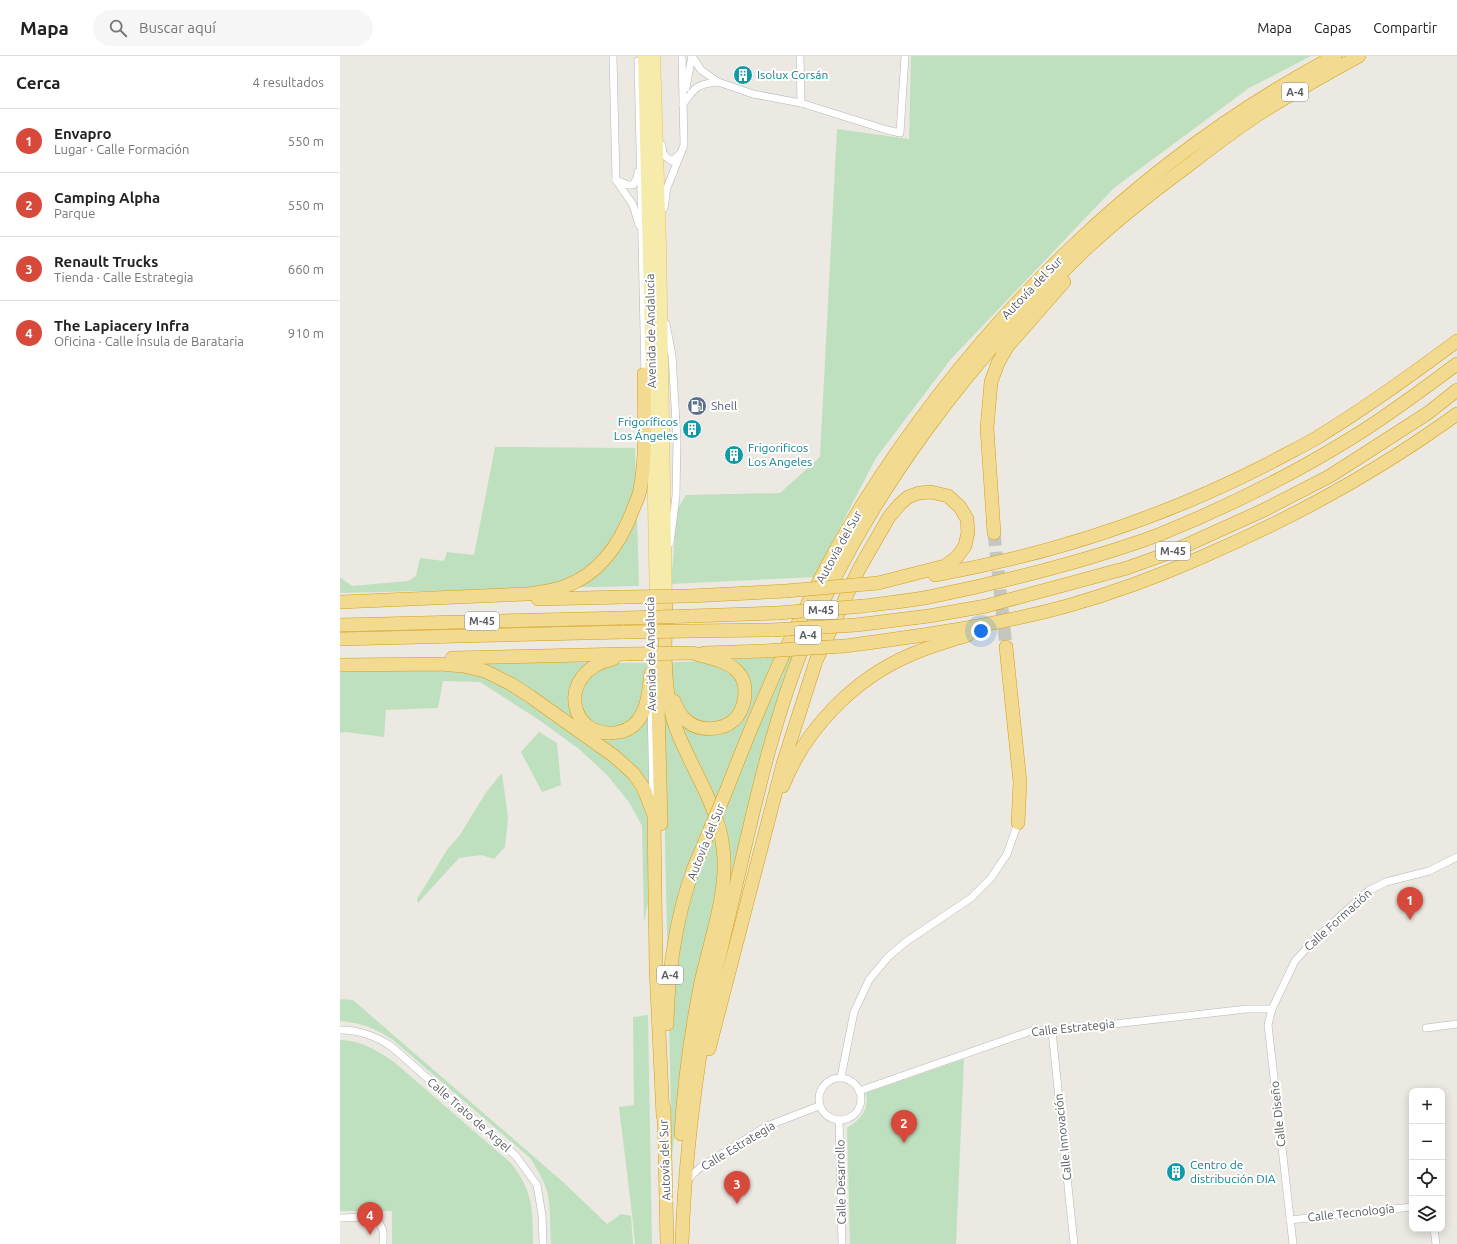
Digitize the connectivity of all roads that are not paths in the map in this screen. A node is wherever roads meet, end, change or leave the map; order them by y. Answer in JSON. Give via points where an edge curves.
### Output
{"nodes":[{"id":1,"x":614,"y":56,"type":"edge"},
{"id":2,"x":638,"y":56,"type":"edge"},
{"id":3,"x":644,"y":56,"type":"edge"},
{"id":4,"x":654,"y":56,"type":"edge"},
{"id":5,"x":682,"y":56,"type":"edge"},
{"id":6,"x":692,"y":56,"type":"edge"},
{"id":7,"x":800,"y":56,"type":"edge"},
{"id":8,"x":905,"y":56,"type":"edge"},
{"id":9,"x":1335,"y":56,"type":"edge"},
{"id":10,"x":1359,"y":56,"type":"edge"},
{"id":11,"x":718,"y":82,"type":"junction"},
{"id":12,"x":801,"y":103,"type":"junction"},
{"id":13,"x":683,"y":104,"type":"junction"},
{"id":14,"x":640,"y":142,"type":"junction"},
{"id":15,"x":682,"y":153,"type":"junction"},
{"id":16,"x":616,"y":180,"type":"junction"},
{"id":17,"x":1134,"y":208,"type":"junction"},
{"id":18,"x":663,"y":219,"type":"junction"},
{"id":19,"x":642,"y":235,"type":"junction"},
{"id":20,"x":660,"y":245,"type":"junction"},
{"id":21,"x":660,"y":300,"type":"junction"},
{"id":22,"x":666,"y":328,"type":"junction"},
{"id":23,"x":1457,"y":340,"type":"edge"},
{"id":24,"x":1457,"y":346,"type":"edge"},
{"id":25,"x":1457,"y":364,"type":"edge"},
{"id":26,"x":644,"y":374,"type":"junction"},
{"id":27,"x":1457,"y":390,"type":"edge"},
{"id":28,"x":1457,"y":414,"type":"edge"},
{"id":29,"x":1287,"y":475,"type":"junction"},
{"id":30,"x":994,"y":533,"type":"tunnel mouth"},
{"id":31,"x":665,"y":578,"type":"junction"},
{"id":32,"x":878,"y":583,"type":"junction"},
{"id":33,"x":341,"y":602,"type":"edge"},
{"id":34,"x":661,"y":606,"type":"junction"},
{"id":35,"x":1013,"y":619,"type":"junction"},
{"id":36,"x":340,"y":625,"type":"edge"},
{"id":37,"x":340,"y":639,"type":"edge"},
{"id":38,"x":1006,"y":647,"type":"tunnel mouth"},
{"id":39,"x":693,"y":653,"type":"junction"},
{"id":40,"x":626,"y":654,"type":"junction"},
{"id":41,"x":340,"y":661,"type":"edge"},
{"id":42,"x":340,"y":665,"type":"edge"},
{"id":43,"x":651,"y":671,"type":"junction"},
{"id":44,"x":654,"y":814,"type":"junction"},
{"id":45,"x":1018,"y":823,"type":"joint"},
{"id":46,"x":766,"y":830,"type":"junction"},
{"id":47,"x":1457,"y":857,"type":"edge"},
{"id":48,"x":1272,"y":1009,"type":"junction"},
{"id":49,"x":1457,"y":1024,"type":"edge"},
{"id":50,"x":1426,"y":1028,"type":"dead end"},
{"id":51,"x":340,"y":1030,"type":"edge"},
{"id":52,"x":1052,"y":1031,"type":"junction"},
{"id":53,"x":659,"y":1037,"type":"junction"},
{"id":54,"x":841,"y":1077,"type":"junction"},
{"id":55,"x":860,"y":1091,"type":"junction"},
{"id":56,"x":819,"y":1106,"type":"junction"},
{"id":57,"x":663,"y":1116,"type":"junction"},
{"id":58,"x":839,"y":1120,"type":"junction"},
{"id":59,"x":686,"y":1162,"type":"junction"},
{"id":60,"x":684,"y":1186,"type":"junction"},
{"id":61,"x":1409,"y":1207,"type":"edge"},
{"id":62,"x":340,"y":1218,"type":"edge"},
{"id":63,"x":1290,"y":1220,"type":"junction"},
{"id":64,"x":1434,"y":1232,"type":"edge"},
{"id":65,"x":383,"y":1244,"type":"edge"},
{"id":66,"x":543,"y":1244,"type":"edge"},
{"id":67,"x":667,"y":1244,"type":"edge"},
{"id":68,"x":682,"y":1244,"type":"edge"},
{"id":69,"x":842,"y":1244,"type":"edge"},
{"id":70,"x":1074,"y":1244,"type":"edge"},
{"id":71,"x":1293,"y":1244,"type":"edge"},
{"id":72,"x":1436,"y":1244,"type":"edge"}],
"edges":[{"from":1,"to":16,"type":"street"},
{"from":2,"to":14,"type":"street"},
{"from":3,"to":34,"type":"main road","name":"Avenida de Andalucía"},
{"from":4,"to":15,"type":"street","via":[[660,80],[662,152],[672,161]]},
{"from":4,"to":20,"type":"main road","name":"Avenida de Andalucía"},
{"from":5,"to":13,"type":"street"},
{"from":6,"to":11,"type":"street","via":[[701,70]]},
{"from":6,"to":13,"type":"street"},
{"from":7,"to":12,"type":"street"},
{"from":8,"to":12,"type":"street","via":[[900,133]]},
{"from":9,"to":57,"type":"highway","name":"Autovía del Sur","number":"A-4","bridge":true,"via":[[1281,86],[1186,150],[1090,229],[1048,269],[978,345],[916,425],[864,503],[809,602],[779,666],[693,871],[673,951],[668,988]]},
{"from":10,"to":17,"type":"highway","name":"Autovía del Sur","number":"A-4","via":[[1248,121]]},
{"from":11,"to":12,"type":"street","via":[[753,94]]},
{"from":11,"to":13,"type":"street","via":[[696,87]]},
{"from":13,"to":15,"type":"street"},
{"from":14,"to":16,"type":"street","via":[[637,178],[633,184]]},
{"from":14,"to":19,"type":"street","name":"Avenida de Andalucía"},
{"from":15,"to":18,"type":"street","via":[[667,188]]},
{"from":16,"to":19,"type":"street","via":[[633,205]]},
{"from":17,"to":30,"type":"highway","via":[[1068,277],[1008,347],[998,363],[992,382],[987,428]]},
{"from":17,"to":59,"type":"highway","name":"Autovía del Sur","number":"A-4","via":[[1091,244],[1028,307],[962,384],[905,461],[855,542],[826,597],[791,681],[760,785],[705,1028]]},
{"from":18,"to":20,"type":"street"},
{"from":18,"to":22,"type":"street"},
{"from":19,"to":26,"type":"street","name":"Avenida de Andalucía"},
{"from":20,"to":21,"type":"main road","name":"Avenida de Andalucía"},
{"from":21,"to":22,"type":"street"},
{"from":21,"to":31,"type":"main road","name":"Avenida de Andalucía"},
{"from":22,"to":31,"type":"street","via":[[672,355],[677,440],[676,496]]},
{"from":23,"to":32,"type":"highway","via":[[1400,384],[1312,441],[1191,501],[1130,525],[1052,550],[979,567]]},
{"from":24,"to":29,"type":"highway","via":[[1409,391]]},
{"from":25,"to":29,"type":"highway","number":"M-45","via":[[1353,437]]},
{"from":26,"to":33,"type":"highway","via":[[644,453],[640,491],[631,517],[615,546],[582,578],[567,586],[527,594]]},
{"from":26,"to":43,"type":"street","name":"Avenida de Andalucía"},
{"from":27,"to":37,"type":"highway","number":"M-45","bridge":true,"via":[[1428,413],[1330,476],[1264,510],[1169,553],[1127,568],[986,606],[929,616],[772,630]]},
{"from":28,"to":35,"type":"highway","via":[[1338,492],[1242,540],[1136,583],[1068,606]]},
{"from":29,"to":36,"type":"highway","number":"M-45","bridge":true,"via":[[1165,532],[1113,550],[980,587],[927,597],[864,606],[778,613]]},
{"from":31,"to":34,"type":"main road","name":"Avenida de Andalucía"},
{"from":32,"to":33,"type":"highway","bridge":true,"via":[[690,596]]},
{"from":32,"to":46,"type":"highway","via":[[945,566],[956,557],[965,546],[968,532],[967,519],[960,507],[948,496],[931,492],[919,493],[908,497],[889,517],[859,569],[816,661],[782,764]]},
{"from":34,"to":39,"type":"highway","via":[[670,642],[671,688],[677,707],[683,717],[698,727],[706,729],[726,726],[743,708],[745,698],[742,677],[726,663]]},
{"from":34,"to":53,"type":"highway","via":[[663,922]]},
{"from":34,"to":68,"type":"highway","via":[[669,705],[677,731],[717,820],[724,868],[720,902],[701,982],[689,1049],[679,1178]]},
{"from":35,"to":39,"type":"highway","bridge":true,"via":[[844,646]]},
{"from":35,"to":46,"type":"highway","via":[[910,655],[879,671],[854,689],[809,737],[786,778]]},
{"from":38,"to":45,"type":"highway","via":[[1020,782]]},
{"from":39,"to":40,"type":"highway","bridge":true},
{"from":40,"to":41,"type":"highway"},
{"from":40,"to":43,"type":"highway","via":[[601,661],[584,673],[579,680],[576,688],[577,712],[589,727],[597,732],[611,734],[625,731],[635,725],[648,699]]},
{"from":42,"to":44,"type":"highway","via":[[441,664],[485,671],[511,684],[623,764],[643,787]]},
{"from":43,"to":44,"type":"street","name":"Avenida de Andalucía"},
{"from":44,"to":53,"type":"highway"},
{"from":45,"to":54,"type":"street","via":[[1007,854],[991,878],[971,898],[907,941],[888,957],[869,980],[854,1012]]},
{"from":46,"to":59,"type":"highway","via":[[711,1041],[694,1143]]},
{"from":47,"to":48,"type":"street","name":"Calle Formación","via":[[1429,871],[1386,882],[1368,891],[1315,939],[1295,961]]},
{"from":48,"to":52,"type":"street","name":"Calle Estrategia","via":[[1247,1009]]},
{"from":48,"to":63,"type":"street","name":"Calle Diseño","via":[[1268,1025]]},
{"from":49,"to":50,"type":"street"},
{"from":51,"to":66,"type":"street","name":"Calle Trato de Argel","via":[[361,1032],[392,1047],[516,1156],[537,1185]]},
{"from":52,"to":55,"type":"street","name":"Calle Estrategia","via":[[1034,1030]]},
{"from":52,"to":70,"type":"street","name":"Calle Innovación"},
{"from":53,"to":57,"type":"highway"},
{"from":54,"to":55,"type":"street","via":[[856,1084]]},
{"from":54,"to":56,"type":"street","via":[[824,1084]]},
{"from":55,"to":58,"type":"street","via":[[860,1105],[856,1113]]},
{"from":56,"to":58,"type":"street","via":[[829,1117]]},
{"from":56,"to":60,"type":"street","name":"Calle Estrategia","via":[[767,1126],[743,1140],[702,1166]]},
{"from":57,"to":67,"type":"highway","name":"Autovía del Sur","number":"A-4"},
{"from":58,"to":69,"type":"street","name":"Calle Desarrollo"},
{"from":59,"to":60,"type":"highway","name":"Autovía del Sur","number":"A-4"},
{"from":60,"to":68,"type":"highway","name":"Autovía del Sur","number":"A-4"},
{"from":61,"to":63,"type":"street","name":"Calle Tecnología"},
{"from":62,"to":65,"type":"street","via":[[371,1218],[378,1221],[383,1228]]},
{"from":63,"to":71,"type":"street","name":"Calle Diseño"},
{"from":64,"to":72,"type":"street"}]}
